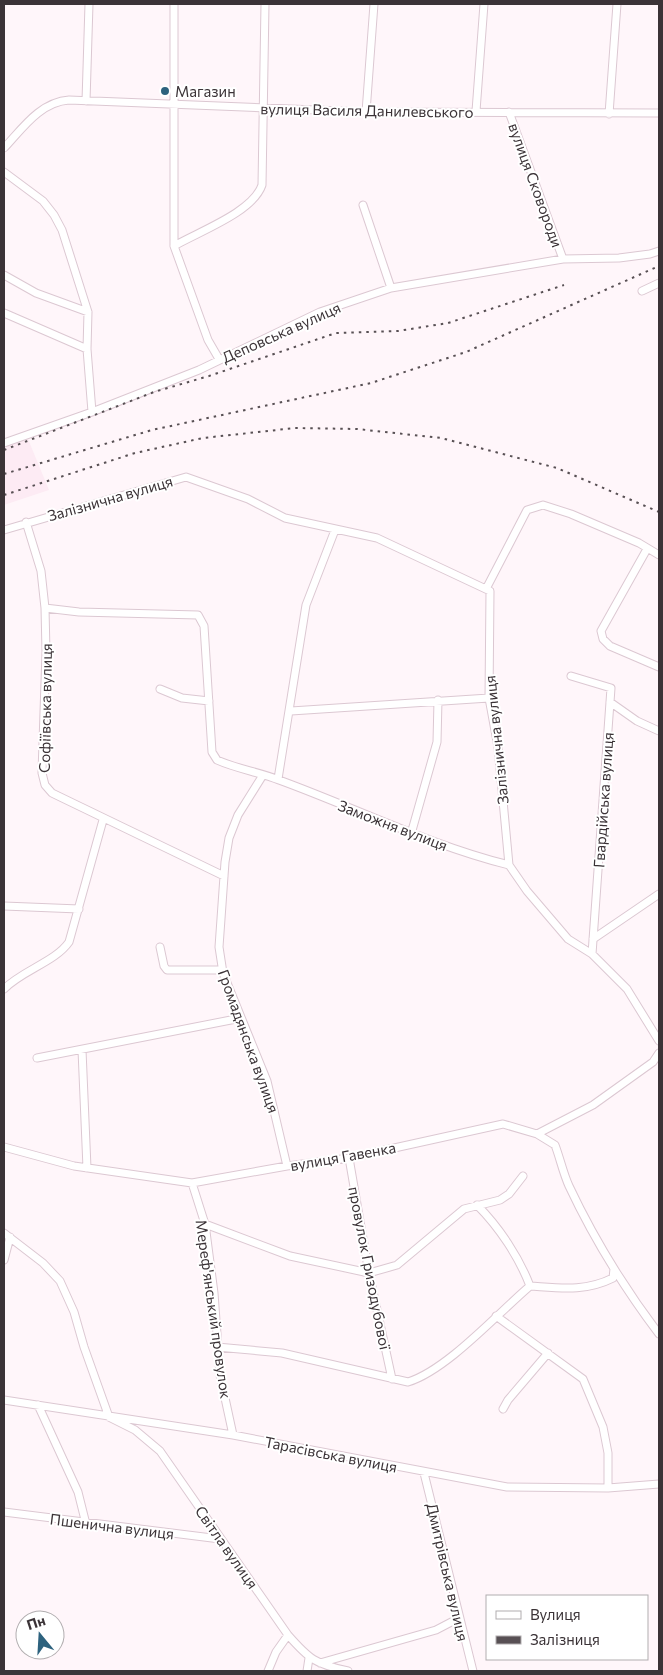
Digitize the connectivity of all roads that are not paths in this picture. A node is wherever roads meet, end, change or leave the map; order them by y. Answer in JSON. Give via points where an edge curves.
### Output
{"nodes":[{"id":1,"x":89,"y":4,"type":"edge"},
{"id":2,"x":174,"y":4,"type":"edge"},
{"id":3,"x":265,"y":4,"type":"edge"},
{"id":4,"x":374,"y":4,"type":"edge"},
{"id":5,"x":484,"y":4,"type":"edge"},
{"id":6,"x":617,"y":4,"type":"edge"},
{"id":7,"x":86,"y":101,"type":"junction"},
{"id":8,"x":173,"y":105,"type":"junction"},
{"id":9,"x":265,"y":109,"type":"junction"},
{"id":10,"x":476,"y":111,"type":"junction"},
{"id":11,"x":366,"y":112,"type":"junction"},
{"id":12,"x":509,"y":112,"type":"junction"},
{"id":13,"x":659,"y":113,"type":"edge"},
{"id":14,"x":609,"y":114,"type":"junction"},
{"id":15,"x":4,"y":148,"type":"edge"},
{"id":16,"x":4,"y":172,"type":"edge"},
{"id":17,"x":363,"y":205,"type":"dead end"},
{"id":18,"x":174,"y":246,"type":"junction"},
{"id":19,"x":659,"y":251,"type":"edge"},
{"id":20,"x":563,"y":259,"type":"junction"},
{"id":21,"x":4,"y":275,"type":"edge"},
{"id":22,"x":659,"y":283,"type":"edge"},
{"id":23,"x":391,"y":288,"type":"junction"},
{"id":24,"x":642,"y":291,"type":"dead end"},
{"id":25,"x":88,"y":312,"type":"junction"},
{"id":26,"x":4,"y":313,"type":"edge"},
{"id":27,"x":87,"y":349,"type":"junction"},
{"id":28,"x":219,"y":359,"type":"junction"},
{"id":29,"x":92,"y":412,"type":"junction"},
{"id":30,"x":4,"y":443,"type":"edge"},
{"id":31,"x":26,"y":522,"type":"junction"},
{"id":32,"x":4,"y":530,"type":"edge"},
{"id":33,"x":335,"y":530,"type":"junction"},
{"id":34,"x":647,"y":548,"type":"junction"},
{"id":35,"x":659,"y":555,"type":"edge"},
{"id":36,"x":486,"y":589,"type":"junction"},
{"id":37,"x":45,"y":608,"type":"junction"},
{"id":38,"x":659,"y":667,"type":"edge"},
{"id":39,"x":571,"y":676,"type":"dead end"},
{"id":40,"x":160,"y":689,"type":"dead end"},
{"id":41,"x":489,"y":698,"type":"junction"},
{"id":42,"x":438,"y":700,"type":"junction"},
{"id":43,"x":209,"y":701,"type":"junction"},
{"id":44,"x":610,"y":702,"type":"junction"},
{"id":45,"x":290,"y":711,"type":"junction"},
{"id":46,"x":659,"y":731,"type":"edge"},
{"id":47,"x":263,"y":775,"type":"junction"},
{"id":48,"x":278,"y":779,"type":"junction"},
{"id":49,"x":104,"y":820,"type":"junction"},
{"id":50,"x":411,"y":834,"type":"junction"},
{"id":51,"x":509,"y":865,"type":"junction"},
{"id":52,"x":224,"y":876,"type":"junction"},
{"id":53,"x":659,"y":894,"type":"edge"},
{"id":54,"x":4,"y":906,"type":"edge"},
{"id":55,"x":79,"y":909,"type":"junction"},
{"id":56,"x":593,"y":940,"type":"junction"},
{"id":57,"x":160,"y":947,"type":"dead end"},
{"id":58,"x":592,"y":954,"type":"junction"},
{"id":59,"x":222,"y":970,"type":"junction"},
{"id":60,"x":4,"y":989,"type":"edge"},
{"id":61,"x":241,"y":1018,"type":"junction"},
{"id":62,"x":659,"y":1041,"type":"edge"},
{"id":63,"x":82,"y":1050,"type":"junction"},
{"id":64,"x":659,"y":1054,"type":"edge"},
{"id":65,"x":37,"y":1058,"type":"dead end"},
{"id":66,"x":537,"y":1134,"type":"junction"},
{"id":67,"x":4,"y":1147,"type":"edge"},
{"id":68,"x":349,"y":1158,"type":"junction"},
{"id":69,"x":287,"y":1166,"type":"junction"},
{"id":70,"x":87,"y":1168,"type":"junction"},
{"id":71,"x":523,"y":1176,"type":"dead end"},
{"id":72,"x":192,"y":1183,"type":"junction"},
{"id":73,"x":477,"y":1205,"type":"junction"},
{"id":74,"x":205,"y":1224,"type":"junction"},
{"id":75,"x":7,"y":1235,"type":"edge"},
{"id":76,"x":4,"y":1260,"type":"edge"},
{"id":77,"x":614,"y":1269,"type":"junction"},
{"id":78,"x":369,"y":1273,"type":"junction"},
{"id":79,"x":530,"y":1286,"type":"junction"},
{"id":80,"x":496,"y":1316,"type":"junction"},
{"id":81,"x":659,"y":1334,"type":"edge"},
{"id":82,"x":217,"y":1347,"type":"junction"},
{"id":83,"x":548,"y":1353,"type":"junction"},
{"id":84,"x":392,"y":1379,"type":"junction"},
{"id":85,"x":4,"y":1400,"type":"edge"},
{"id":86,"x":38,"y":1405,"type":"junction"},
{"id":87,"x":503,"y":1409,"type":"dead end"},
{"id":88,"x":109,"y":1417,"type":"junction"},
{"id":89,"x":233,"y":1435,"type":"junction"},
{"id":90,"x":424,"y":1472,"type":"junction"},
{"id":91,"x":659,"y":1484,"type":"edge"},
{"id":92,"x":608,"y":1488,"type":"junction"},
{"id":93,"x":4,"y":1512,"type":"edge"},
{"id":94,"x":86,"y":1524,"type":"junction"},
{"id":95,"x":220,"y":1539,"type":"junction"},
{"id":96,"x":459,"y":1618,"type":"junction"},
{"id":97,"x":288,"y":1635,"type":"junction"},
{"id":98,"x":309,"y":1658,"type":"junction"},
{"id":99,"x":320,"y":1664,"type":"junction"},
{"id":100,"x":268,"y":1671,"type":"edge"},
{"id":101,"x":307,"y":1671,"type":"edge"},
{"id":102,"x":348,"y":1671,"type":"edge"},
{"id":103,"x":473,"y":1671,"type":"edge"}],
"edges":[{"from":1,"to":7,"type":"street"},
{"from":2,"to":8,"type":"street"},
{"from":3,"to":9,"type":"street"},
{"from":4,"to":11,"type":"street"},
{"from":5,"to":10,"type":"street"},
{"from":6,"to":14,"type":"street"},
{"from":7,"to":8,"type":"street","name":"вулиця Василя Данилевського"},
{"from":7,"to":15,"type":"street","name":"вулиця Василя Данилевського","via":[[63,100],[46,106]]},
{"from":8,"to":9,"type":"street","name":"вулиця Василя Данилевського"},
{"from":8,"to":18,"type":"street"},
{"from":9,"to":11,"type":"street","name":"вулиця Василя Данилевського"},
{"from":9,"to":18,"type":"street","via":[[262,185],[256,198],[240,211]]},
{"from":10,"to":11,"type":"street","name":"вулиця Василя Данилевського"},
{"from":10,"to":12,"type":"street","name":"вулиця Василя Данилевського"},
{"from":12,"to":14,"type":"street","name":"вулиця Василя Данилевського"},
{"from":12,"to":20,"type":"street","name":"вулиця Сковороди"},
{"from":13,"to":14,"type":"street","name":"вулиця Василя Данилевського"},
{"from":16,"to":25,"type":"street","via":[[43,201],[54,215],[62,230]]},
{"from":17,"to":23,"type":"street"},
{"from":18,"to":28,"type":"street","via":[[208,340]]},
{"from":19,"to":20,"type":"street","name":"Деповська вулиця","via":[[619,258]]},
{"from":20,"to":23,"type":"street","name":"Деповська вулиця"},
{"from":21,"to":25,"type":"street","via":[[36,293]]},
{"from":22,"to":24,"type":"street"},
{"from":23,"to":28,"type":"street","name":"Деповська вулиця","via":[[320,312]]},
{"from":25,"to":27,"type":"street"},
{"from":26,"to":27,"type":"street"},
{"from":27,"to":29,"type":"street"},
{"from":28,"to":29,"type":"street","name":"Деповська вулиця"},
{"from":29,"to":30,"type":"street","name":"Деповська вулиця"},
{"from":31,"to":32,"type":"street","name":"Залізнична вулиця"},
{"from":31,"to":33,"type":"street","name":"Залізнична вулиця","via":[[186,477],[248,499],[285,518]]},
{"from":31,"to":37,"type":"street","name":"Софіївська вулиця","via":[[41,571]]},
{"from":33,"to":36,"type":"street","name":"Залізнична вулиця","via":[[377,538]]},
{"from":33,"to":45,"type":"street","via":[[306,605]]},
{"from":34,"to":35,"type":"street"},
{"from":34,"to":36,"type":"street","via":[[571,514],[543,505],[536,506],[527,510]]},
{"from":34,"to":38,"type":"street","via":[[602,631],[603,639],[610,646]]},
{"from":36,"to":41,"type":"street","name":"Залізнична вулиця","via":[[490,591]]},
{"from":37,"to":43,"type":"street","via":[[198,615],[204,626]]},
{"from":37,"to":49,"type":"street","name":"Софіївська вулиця","via":[[43,781],[52,793]]},
{"from":39,"to":44,"type":"street","via":[[611,688]]},
{"from":40,"to":43,"type":"street","via":[[182,698]]},
{"from":41,"to":42,"type":"street"},
{"from":41,"to":51,"type":"street","name":"Залізнична вулиця","via":[[498,747]]},
{"from":42,"to":45,"type":"street"},
{"from":42,"to":50,"type":"street","via":[[437,742]]},
{"from":43,"to":47,"type":"street","name":"Заможня вулиця","via":[[215,758]]},
{"from":44,"to":46,"type":"street","name":"Гвардійська вулиця","via":[[637,721]]},
{"from":44,"to":56,"type":"street","name":"Гвардійська вулиця"},
{"from":45,"to":48,"type":"street"},
{"from":47,"to":48,"type":"street","name":"Заможня вулиця"},
{"from":47,"to":52,"type":"street","name":"Громадянська вулиця","via":[[233,828]]},
{"from":48,"to":50,"type":"street","name":"Заможня вулиця"},
{"from":49,"to":52,"type":"street","name":"Софіївська вулиця"},
{"from":49,"to":55,"type":"street"},
{"from":50,"to":51,"type":"street","name":"Заможня вулиця","via":[[475,857]]},
{"from":51,"to":58,"type":"street","via":[[568,939]]},
{"from":52,"to":59,"type":"street","name":"Громадянська вулиця","via":[[219,947]]},
{"from":53,"to":56,"type":"street"},
{"from":54,"to":55,"type":"street"},
{"from":55,"to":60,"type":"street","via":[[66,947]]},
{"from":56,"to":58,"type":"street","name":"Гвардійська вулиця"},
{"from":57,"to":59,"type":"street","via":[[168,970]]},
{"from":58,"to":62,"type":"street","via":[[628,989]]},
{"from":59,"to":61,"type":"street","name":"Громадянська вулиця"},
{"from":61,"to":63,"type":"street"},
{"from":61,"to":69,"type":"street","name":"Громадянська вулиця","via":[[267,1081]]},
{"from":63,"to":65,"type":"street"},
{"from":63,"to":70,"type":"street"},
{"from":64,"to":66,"type":"street","via":[[653,1062],[593,1104]]},
{"from":66,"to":68,"type":"street","name":"вулиця Гавенка","via":[[503,1124]]},
{"from":66,"to":77,"type":"street","via":[[555,1145],[568,1184]]},
{"from":67,"to":70,"type":"street","name":"вулиця Гавенка"},
{"from":68,"to":69,"type":"street","name":"вулиця Гавенка"},
{"from":68,"to":78,"type":"street","name":"провулок Гризодубової"},
{"from":69,"to":72,"type":"street","name":"вулиця Гавенка"},
{"from":70,"to":72,"type":"street","name":"вулиця Гавенка"},
{"from":71,"to":73,"type":"street","via":[[509,1194],[494,1202]]},
{"from":72,"to":74,"type":"street","name":"Мереф'янський провулок"},
{"from":73,"to":78,"type":"street","via":[[464,1209],[397,1265]]},
{"from":73,"to":79,"type":"street","via":[[519,1262]]},
{"from":74,"to":78,"type":"street","via":[[290,1256]]},
{"from":74,"to":82,"type":"street","name":"Мереф'янський провулок"},
{"from":75,"to":76,"type":"street"},
{"from":75,"to":88,"type":"street","via":[[55,1275],[65,1289]]},
{"from":77,"to":79,"type":"street","via":[[612,1278],[596,1287]]},
{"from":77,"to":81,"type":"street"},
{"from":78,"to":84,"type":"street","name":"провулок Гризодубової"},
{"from":79,"to":80,"type":"street"},
{"from":80,"to":83,"type":"street"},
{"from":80,"to":84,"type":"street","via":[[430,1372],[408,1382]]},
{"from":82,"to":84,"type":"street","via":[[282,1353]]},
{"from":82,"to":89,"type":"street","name":"Мереф'янський провулок"},
{"from":83,"to":87,"type":"street"},
{"from":83,"to":92,"type":"street","via":[[579,1375],[588,1390],[605,1435]]},
{"from":85,"to":86,"type":"street","name":"Тарасівська вулиця"},
{"from":86,"to":88,"type":"street","name":"Тарасівська вулиця"},
{"from":86,"to":94,"type":"street","via":[[78,1492]]},
{"from":88,"to":89,"type":"street","name":"Тарасівська вулиця"},
{"from":88,"to":95,"type":"street","name":"Світла вулиця","via":[[135,1430],[160,1451]]},
{"from":89,"to":90,"type":"street","name":"Тарасівська вулиця"},
{"from":90,"to":92,"type":"street","name":"Тарасівська вулиця","via":[[507,1486]]},
{"from":90,"to":96,"type":"street","name":"Дмитрівська вулиця"},
{"from":91,"to":92,"type":"street","name":"Тарасівська вулиця"},
{"from":93,"to":94,"type":"street","name":"Пшенична вулиця"},
{"from":94,"to":95,"type":"street","name":"Пшенична вулиця"},
{"from":95,"to":97,"type":"street","name":"Світла вулиця"},
{"from":96,"to":99,"type":"street","via":[[436,1630]]},
{"from":96,"to":103,"type":"street","name":"Дмитрівська вулиця"},
{"from":97,"to":98,"type":"street","name":"Світла вулиця"},
{"from":97,"to":100,"type":"street"},
{"from":98,"to":99,"type":"street","name":"Світла вулиця"},
{"from":98,"to":101,"type":"street"},
{"from":99,"to":102,"type":"street","name":"Світла вулиця"}]}
